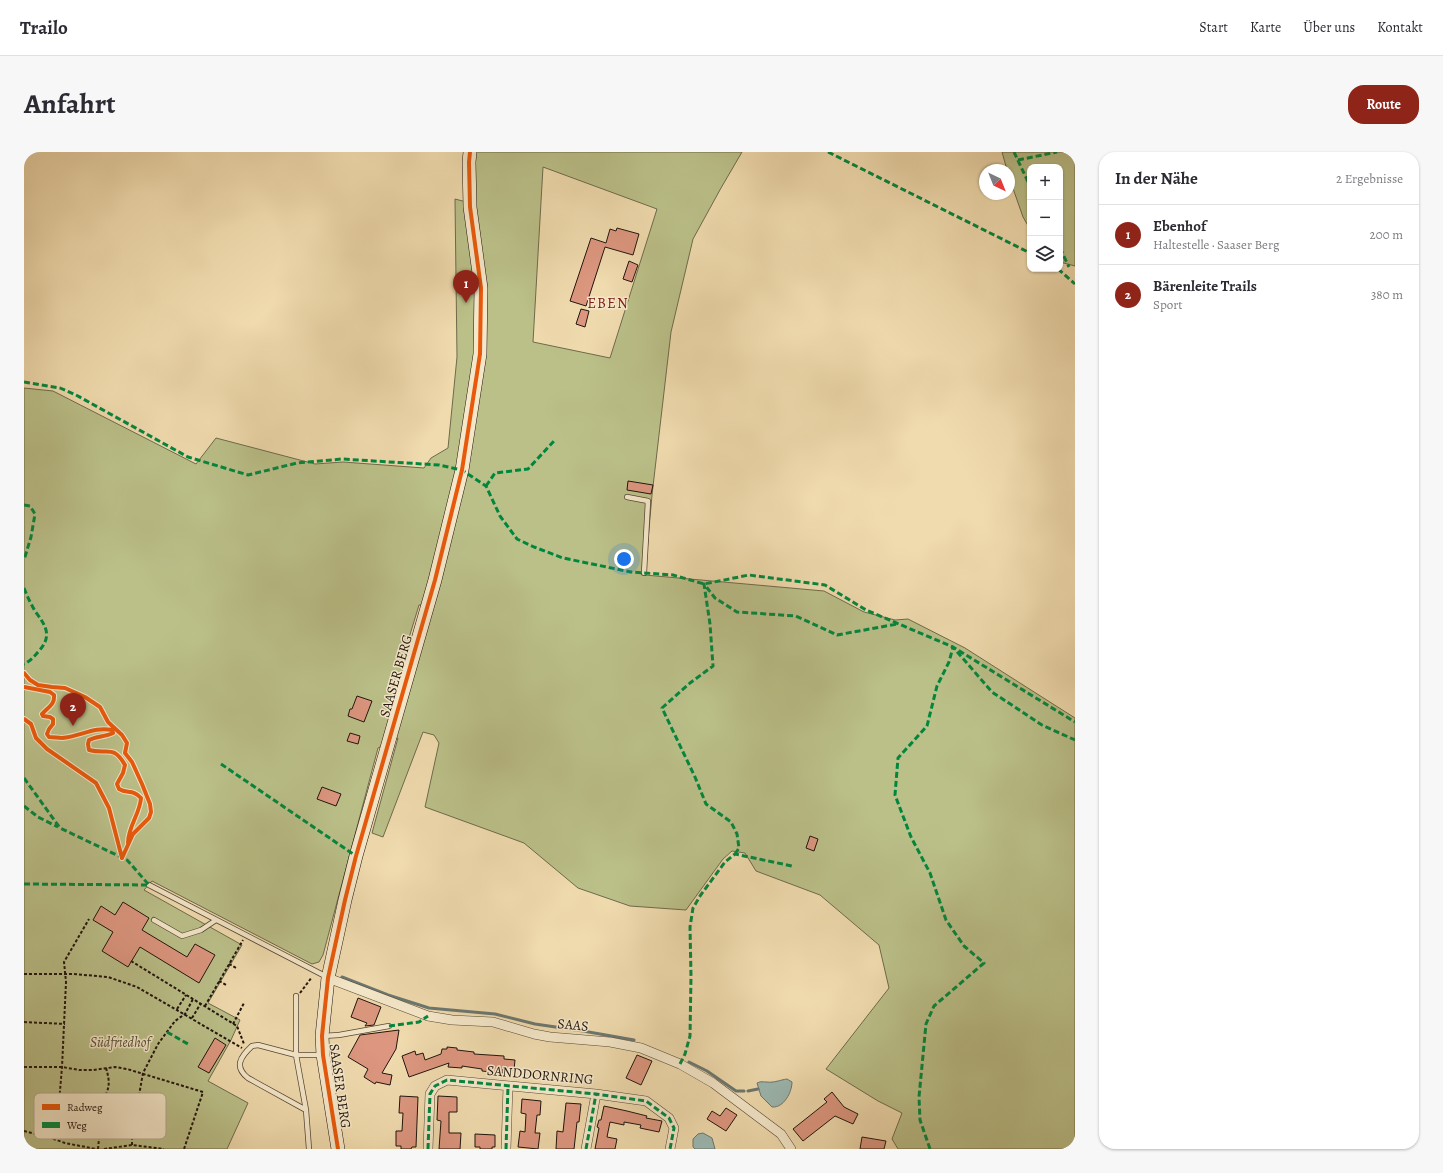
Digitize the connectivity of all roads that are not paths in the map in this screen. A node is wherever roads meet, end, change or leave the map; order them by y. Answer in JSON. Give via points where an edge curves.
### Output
{"nodes":[{"id":1,"x":470,"y":152,"type":"edge"},
{"id":2,"x":627,"y":498,"type":"dead end"},
{"id":3,"x":644,"y":573,"type":"dead end"},
{"id":4,"x":149,"y":885,"type":"dead end"},
{"id":5,"x":154,"y":920,"type":"dead end"},
{"id":6,"x":216,"y":920,"type":"junction"},
{"id":7,"x":328,"y":978,"type":"junction"},
{"id":8,"x":296,"y":996,"type":"road end"},
{"id":9,"x":389,"y":1026,"type":"dead end"},
{"id":10,"x":322,"y":1036,"type":"junction"},
{"id":11,"x":323,"y":1055,"type":"junction"},
{"id":12,"x":296,"y":1056,"type":"junction"},
{"id":13,"x":508,"y":1086,"type":"junction"},
{"id":14,"x":596,"y":1094,"type":"junction"},
{"id":15,"x":306,"y":1110,"type":"junction"},
{"id":16,"x":309,"y":1149,"type":"edge"},
{"id":17,"x":338,"y":1149,"type":"edge"},
{"id":18,"x":428,"y":1149,"type":"edge"},
{"id":19,"x":506,"y":1149,"type":"edge"},
{"id":20,"x":586,"y":1149,"type":"edge"},
{"id":21,"x":670,"y":1149,"type":"edge"},
{"id":22,"x":791,"y":1149,"type":"edge"}],
"edges":[{"from":1,"to":7,"type":"street","name":"SAASER BERG","via":[[470,207],[481,288],[480,354],[462,470],[435,580],[356,856]]},
{"from":2,"to":3,"type":"lane","via":[[648,501]]},
{"from":4,"to":6,"type":"lane"},
{"from":5,"to":6,"type":"lane","via":[[182,936],[201,930]]},
{"from":6,"to":7,"type":"lane"},
{"from":7,"to":10,"type":"street","name":"SAASER BERG"},
{"from":7,"to":22,"type":"street","name":"SAAS","via":[[428,1016],[493,1022],[534,1034],[641,1048],[680,1064],[713,1083],[781,1134]]},
{"from":8,"to":12,"type":"lane"},
{"from":9,"to":10,"type":"lane"},
{"from":10,"to":11,"type":"street","name":"SAASER BERG"},
{"from":11,"to":12,"type":"lane"},
{"from":11,"to":17,"type":"street","name":"SAASER BERG"},
{"from":12,"to":15,"type":"lane"},
{"from":12,"to":15,"type":"lane","via":[[258,1045],[252,1046],[246,1050],[239,1066],[248,1078]]},
{"from":13,"to":14,"type":"street","name":"SANDDORNRING"},
{"from":13,"to":18,"type":"street","name":"SANDDORNRING","via":[[447,1080],[435,1086],[430,1094]]},
{"from":13,"to":19,"type":"street"},
{"from":14,"to":20,"type":"street"},
{"from":14,"to":21,"type":"street","name":"SANDDORNRING","via":[[646,1101],[658,1109],[669,1118],[674,1128]]},
{"from":15,"to":16,"type":"lane"}]}
